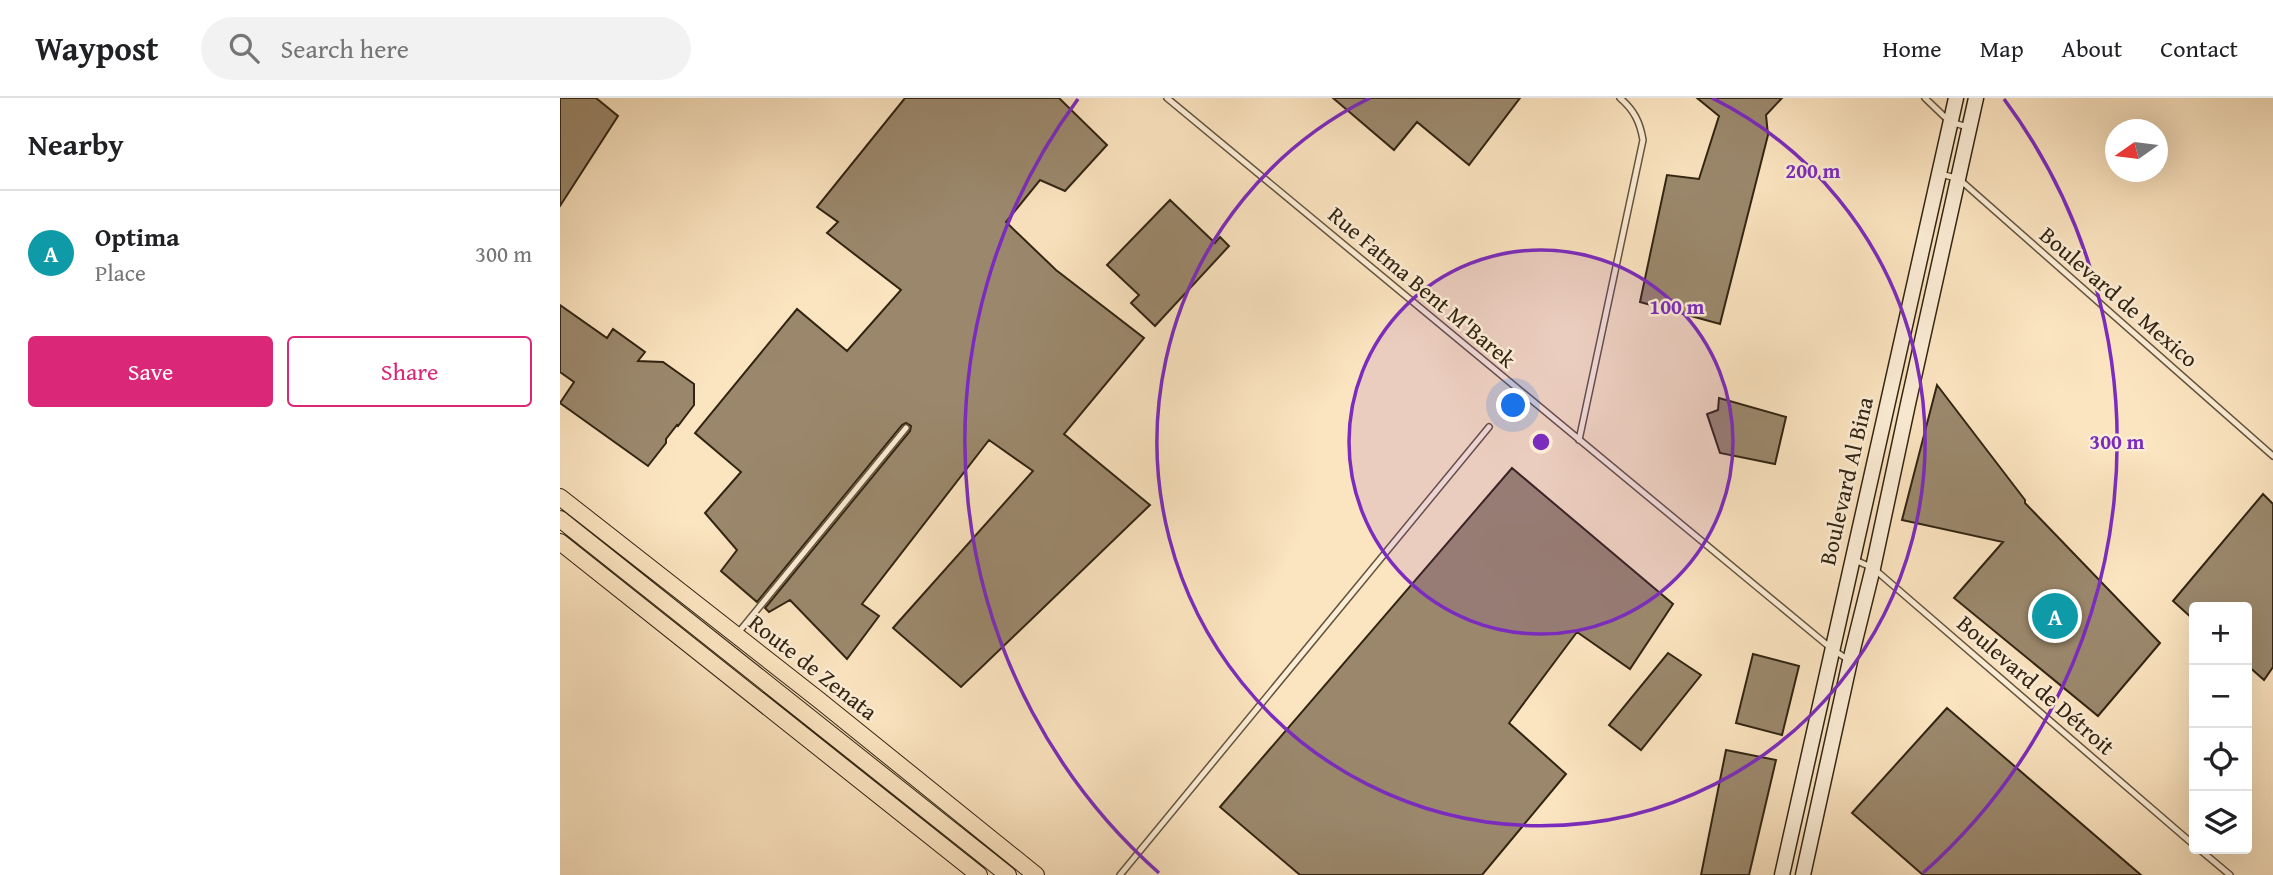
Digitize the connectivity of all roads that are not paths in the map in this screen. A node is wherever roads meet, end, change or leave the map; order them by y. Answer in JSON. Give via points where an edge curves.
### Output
{"nodes":[{"id":1,"x":1167,"y":98,"type":"edge"},
{"id":2,"x":1620,"y":98,"type":"edge"},
{"id":3,"x":1925,"y":98,"type":"edge"},
{"id":4,"x":1956,"y":98,"type":"edge"},
{"id":5,"x":1976,"y":98,"type":"edge"},
{"id":6,"x":1950,"y":121,"type":"junction"},
{"id":7,"x":1969,"y":127,"type":"junction"},
{"id":8,"x":1937,"y":173,"type":"junction"},
{"id":9,"x":1959,"y":179,"type":"junction"},
{"id":10,"x":1489,"y":427,"type":"dead end"},
{"id":11,"x":906,"y":428,"type":"dead end"},
{"id":12,"x":1579,"y":440,"type":"junction"},
{"id":13,"x":2273,"y":456,"type":"edge"},
{"id":14,"x":560,"y":497,"type":"edge"},
{"id":15,"x":560,"y":507,"type":"edge"},
{"id":16,"x":560,"y":519,"type":"edge"},
{"id":17,"x":560,"y":542,"type":"edge"},
{"id":18,"x":1852,"y":558,"type":"junction"},
{"id":19,"x":1874,"y":568,"type":"junction"},
{"id":20,"x":736,"y":635,"type":"junction"},
{"id":21,"x":1832,"y":649,"type":"junction"},
{"id":22,"x":1850,"y":661,"type":"junction"},
{"id":23,"x":2189,"y":841,"type":"edge"},
{"id":24,"x":2205,"y":854,"type":"edge"},
{"id":25,"x":979,"y":875,"type":"edge"},
{"id":26,"x":1008,"y":875,"type":"edge"},
{"id":27,"x":1025,"y":875,"type":"edge"},
{"id":28,"x":1036,"y":875,"type":"edge"},
{"id":29,"x":1120,"y":875,"type":"edge"},
{"id":30,"x":1782,"y":875,"type":"edge"},
{"id":31,"x":1803,"y":875,"type":"edge"},
{"id":32,"x":2230,"y":875,"type":"edge"}],
"edges":[{"from":1,"to":12,"type":"lane","name":"Rue Fatma Bent M'Barek"},
{"from":2,"to":12,"type":"lane","via":[[1641,126],[1643,140]]},
{"from":3,"to":6,"type":"lane"},
{"from":4,"to":6,"type":"main road","name":"Boulevard Al Bina"},
{"from":5,"to":7,"type":"main road","name":"Boulevard Al Bina"},
{"from":6,"to":7,"type":"lane"},
{"from":6,"to":8,"type":"main road","name":"Boulevard Al Bina"},
{"from":7,"to":9,"type":"main road","name":"Boulevard Al Bina"},
{"from":8,"to":9,"type":"lane","name":"Boulevard de Mexico"},
{"from":8,"to":18,"type":"main road","name":"Boulevard Al Bina"},
{"from":9,"to":13,"type":"lane","name":"Boulevard de Mexico"},
{"from":9,"to":19,"type":"main road","name":"Boulevard Al Bina"},
{"from":10,"to":29,"type":"lane"},
{"from":11,"to":20,"type":"lane"},
{"from":12,"to":21,"type":"lane","name":"Rue Fatma Bent M'Barek"},
{"from":14,"to":20,"type":"main road","name":"Route de Zenata"},
{"from":15,"to":27,"type":"main road","name":"Route de Zenata"},
{"from":16,"to":26,"type":"main road","name":"Route de Zenata"},
{"from":17,"to":25,"type":"main road"},
{"from":18,"to":19,"type":"lane","name":"Boulevard de Détroit"},
{"from":18,"to":21,"type":"main road","name":"Boulevard Al Bina"},
{"from":19,"to":22,"type":"main road","name":"Boulevard Al Bina"},
{"from":19,"to":23,"type":"lane","name":"Boulevard de Détroit"},
{"from":20,"to":28,"type":"main road","name":"Route de Zenata"},
{"from":21,"to":22,"type":"lane","name":"Rue Fatma Bent M'Barek"},
{"from":21,"to":30,"type":"main road","name":"Boulevard Al Bina"},
{"from":22,"to":31,"type":"main road","name":"Boulevard Al Bina"},
{"from":24,"to":32,"type":"lane"}]}
